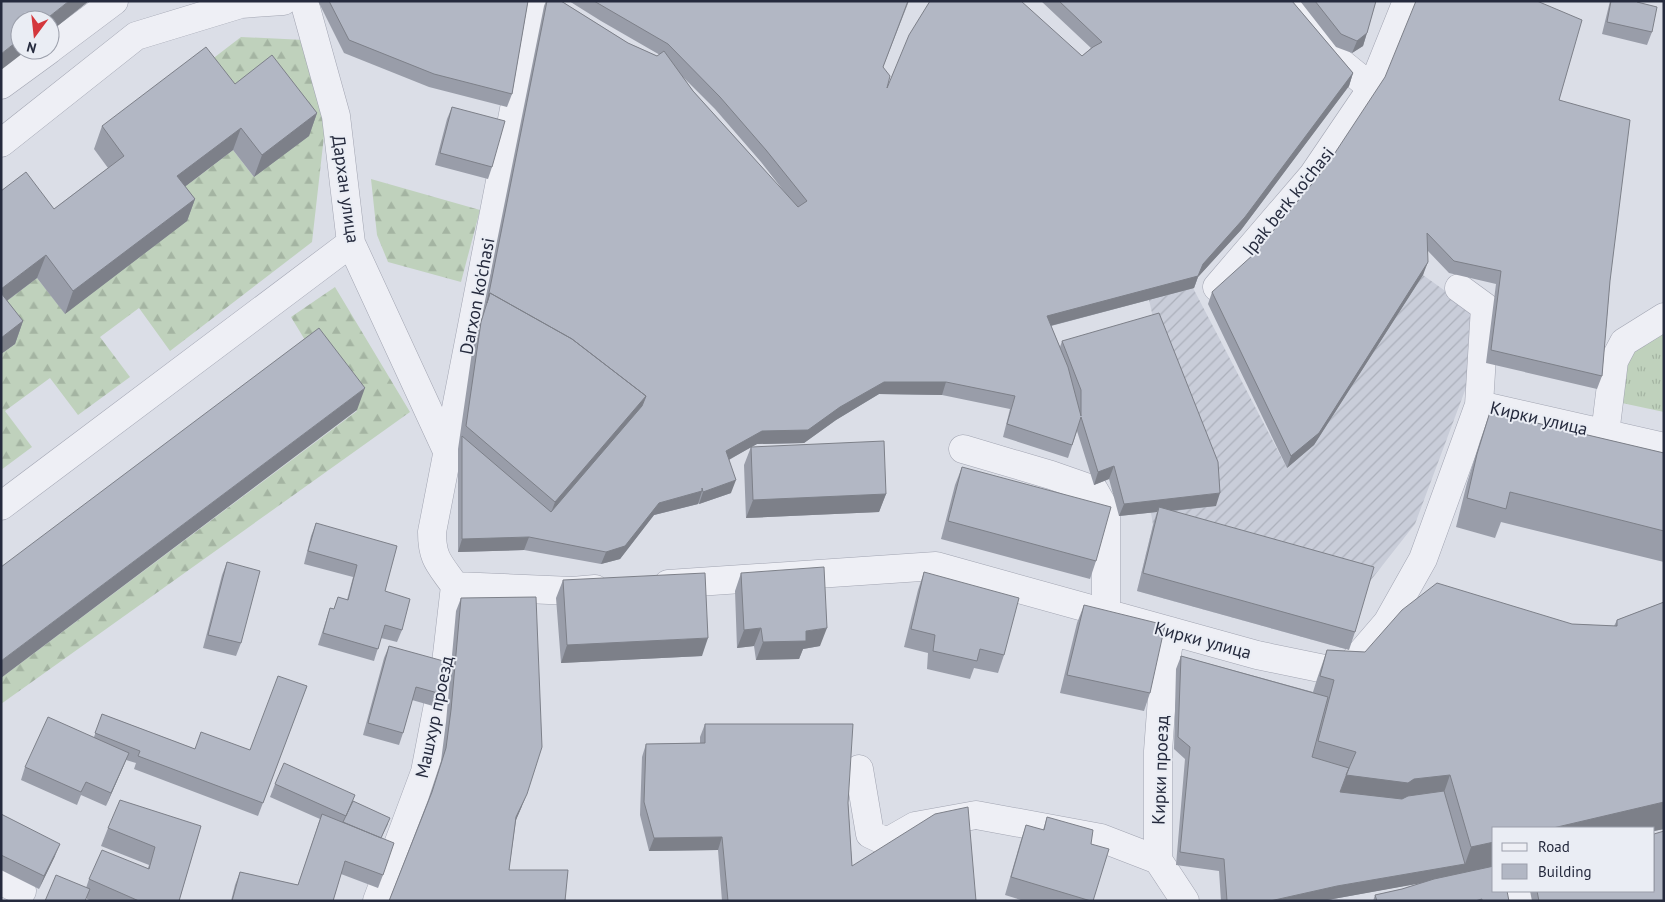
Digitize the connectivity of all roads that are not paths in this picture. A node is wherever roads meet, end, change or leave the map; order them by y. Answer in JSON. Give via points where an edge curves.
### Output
{"nodes":[{"id":1,"x":114,"y":1,"type":"edge"},
{"id":2,"x":304,"y":1,"type":"edge"},
{"id":3,"x":535,"y":1,"type":"edge"},
{"id":4,"x":1287,"y":1,"type":"edge"},
{"id":5,"x":1407,"y":1,"type":"edge"},
{"id":6,"x":259,"y":2,"type":"edge"},
{"id":7,"x":60,"y":42,"type":"edge"},
{"id":8,"x":35,"y":60,"type":"edge"},
{"id":9,"x":1,"y":85,"type":"edge"},
{"id":10,"x":1372,"y":88,"type":"junction"},
{"id":11,"x":1,"y":143,"type":"edge"},
{"id":12,"x":351,"y":243,"type":"junction"},
{"id":13,"x":1217,"y":287,"type":"edge"},
{"id":14,"x":1459,"y":288,"type":"dead end"},
{"id":15,"x":1664,"y":317,"type":"edge"},
{"id":16,"x":1479,"y":404,"type":"junction"},
{"id":17,"x":1605,"y":434,"type":"junction"},
{"id":18,"x":1664,"y":447,"type":"edge"},
{"id":19,"x":963,"y":449,"type":"dead end"},
{"id":20,"x":447,"y":451,"type":"junction"},
{"id":21,"x":1,"y":506,"type":"edge"},
{"id":22,"x":455,"y":586,"type":"junction"},
{"id":23,"x":1106,"y":613,"type":"junction"},
{"id":24,"x":1171,"y":631,"type":"junction"},
{"id":25,"x":859,"y":769,"type":"dead end"},
{"id":26,"x":1158,"y":860,"type":"junction"},
{"id":27,"x":377,"y":901,"type":"edge"},
{"id":28,"x":1185,"y":901,"type":"edge"}],
"edges":[{"from":1,"to":7,"type":"street"},
{"from":2,"to":12,"type":"street","name":"Дархан улица","via":[[336,116]]},
{"from":3,"to":20,"type":"street","name":"Darxon ko'chasi"},
{"from":4,"to":10,"type":"street","via":[[1325,50]]},
{"from":5,"to":10,"type":"street","name":"Ipak berk ko'chasi"},
{"from":6,"to":11,"type":"street","via":[[136,36]]},
{"from":8,"to":9,"type":"street"},
{"from":10,"to":13,"type":"street","name":"Ipak berk ko'chasi","via":[[1313,175]]},
{"from":12,"to":20,"type":"street","name":"Дархан улица"},
{"from":12,"to":21,"type":"street"},
{"from":14,"to":16,"type":"street","via":[[1486,307]]},
{"from":15,"to":17,"type":"street","via":[[1624,342],[1614,360]]},
{"from":16,"to":17,"type":"street","name":"Кирки улица"},
{"from":16,"to":24,"type":"street","name":"Кирки улица","via":[[1423,559],[1387,623],[1344,673]]},
{"from":17,"to":18,"type":"street","name":"Кирки улица"},
{"from":19,"to":23,"type":"street","via":[[1094,490],[1106,511]]},
{"from":20,"to":22,"type":"street","name":"Darxon ko'chasi","via":[[432,546],[436,560]]},
{"from":22,"to":23,"type":"street","name":"Кирки улица","via":[[572,591],[936,566]]},
{"from":22,"to":27,"type":"street","name":"Машхур проезд","via":[[446,663],[425,772]]},
{"from":23,"to":24,"type":"street","name":"Кирки улица"},
{"from":24,"to":26,"type":"street","name":"Кирки проезд","via":[[1164,671],[1158,751]]},
{"from":25,"to":26,"type":"street","via":[[870,834],[887,842],[915,826],[976,815],[1102,838]]},
{"from":26,"to":28,"type":"street"}]}
